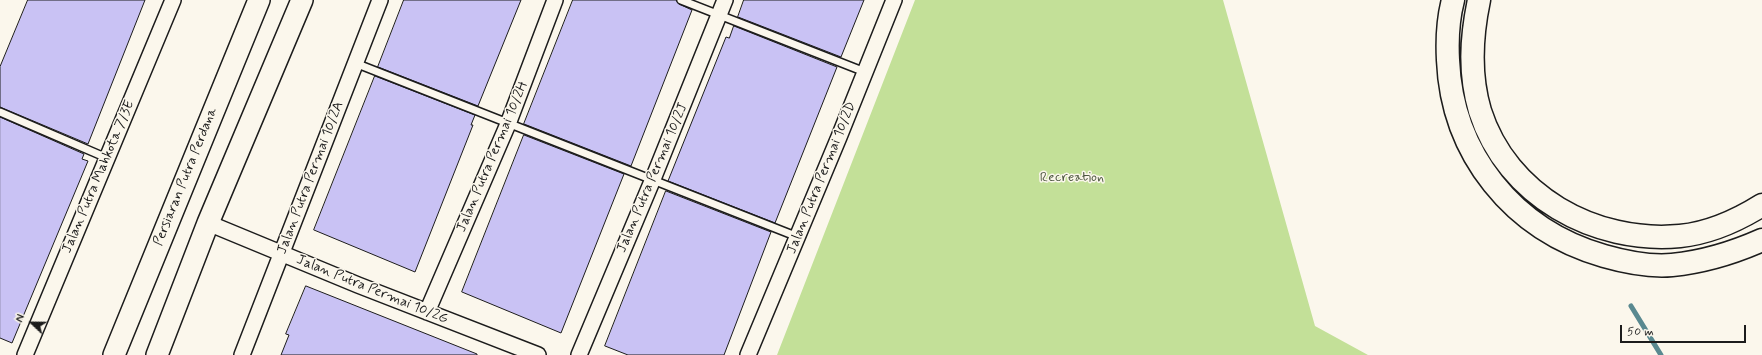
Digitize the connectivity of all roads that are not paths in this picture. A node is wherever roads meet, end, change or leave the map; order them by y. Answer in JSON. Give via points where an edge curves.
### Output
{"nodes":[{"id":1,"x":173,"y":0,"type":"edge"},
{"id":2,"x":302,"y":0,"type":"edge"},
{"id":3,"x":380,"y":0,"type":"edge"},
{"id":4,"x":555,"y":0,"type":"edge"},
{"id":5,"x":681,"y":0,"type":"edge"},
{"id":6,"x":725,"y":0,"type":"edge"},
{"id":7,"x":894,"y":0,"type":"edge"},
{"id":8,"x":1453,"y":0,"type":"edge"},
{"id":9,"x":1479,"y":0,"type":"edge"},
{"id":10,"x":255,"y":5,"type":"edge"},
{"id":11,"x":719,"y":16,"type":"junction"},
{"id":12,"x":355,"y":63,"type":"junction"},
{"id":13,"x":865,"y":72,"type":"junction"},
{"id":14,"x":0,"y":112,"type":"edge"},
{"id":15,"x":508,"y":124,"type":"junction"},
{"id":16,"x":107,"y":158,"type":"junction"},
{"id":17,"x":653,"y":179,"type":"junction"},
{"id":18,"x":1762,"y":205,"type":"edge"},
{"id":19,"x":208,"y":223,"type":"junction"},
{"id":20,"x":798,"y":237,"type":"junction"},
{"id":21,"x":1762,"y":240,"type":"edge"},
{"id":22,"x":283,"y":254,"type":"junction"},
{"id":23,"x":427,"y":312,"type":"junction"},
{"id":24,"x":25,"y":355,"type":"edge"},
{"id":25,"x":114,"y":355,"type":"edge"},
{"id":26,"x":157,"y":355,"type":"edge"},
{"id":27,"x":242,"y":355,"type":"edge"},
{"id":28,"x":538,"y":355,"type":"edge"},
{"id":29,"x":578,"y":355,"type":"edge"},
{"id":30,"x":748,"y":355,"type":"edge"}],
"edges":[{"from":1,"to":16,"type":"street","name":"Jalan Putra Mahkota 7/3E"},
{"from":2,"to":19,"type":"main road"},
{"from":3,"to":12,"type":"street","name":"Jalan Putra Permai 10/2A"},
{"from":4,"to":15,"type":"street","name":"Jalan Putra Permai 10/2H"},
{"from":5,"to":11,"type":"lane"},
{"from":6,"to":11,"type":"street","name":"Jalan Putra Permai 10/2J"},
{"from":7,"to":13,"type":"street","name":"Jalan Putra Permai 10/2D"},
{"from":8,"to":21,"type":"highway","via":[[1448,50],[1449,82],[1455,112],[1473,155],[1485,174],[1502,196],[1528,218],[1555,236],[1588,252],[1647,265],[1690,262]]},
{"from":9,"to":18,"type":"highway","via":[[1472,53],[1480,111],[1495,145],[1506,160],[1548,203],[1583,222],[1640,237],[1682,236],[1700,232],[1720,226]]},
{"from":10,"to":25,"type":"main road","name":"Persiaran Putra Perdana"},
{"from":11,"to":13,"type":"lane"},
{"from":11,"to":17,"type":"street","name":"Jalan Putra Permai 10/2J"},
{"from":12,"to":15,"type":"lane"},
{"from":12,"to":22,"type":"street","name":"Jalan Putra Permai 10/2A"},
{"from":13,"to":20,"type":"street","name":"Jalan Putra Permai 10/2D"},
{"from":14,"to":16,"type":"lane"},
{"from":15,"to":17,"type":"lane"},
{"from":15,"to":23,"type":"street","name":"Jalan Putra Permai 10/2H"},
{"from":16,"to":24,"type":"street","name":"Jalan Putra Mahkota 7/3E"},
{"from":17,"to":20,"type":"lane"},
{"from":17,"to":29,"type":"street","name":"Jalan Putra Permai 10/2J"},
{"from":19,"to":22,"type":"street","name":"Jalan Putra Permai 10/2G"},
{"from":19,"to":26,"type":"main road"},
{"from":20,"to":30,"type":"street","name":"Jalan Putra Permai 10/2D"},
{"from":22,"to":23,"type":"street","name":"Jalan Putra Permai 10/2G"},
{"from":22,"to":27,"type":"street","name":"Jalan Putra Permai 10/2A"},
{"from":23,"to":28,"type":"street","name":"Jalan Putra Permai 10/2G"}]}
